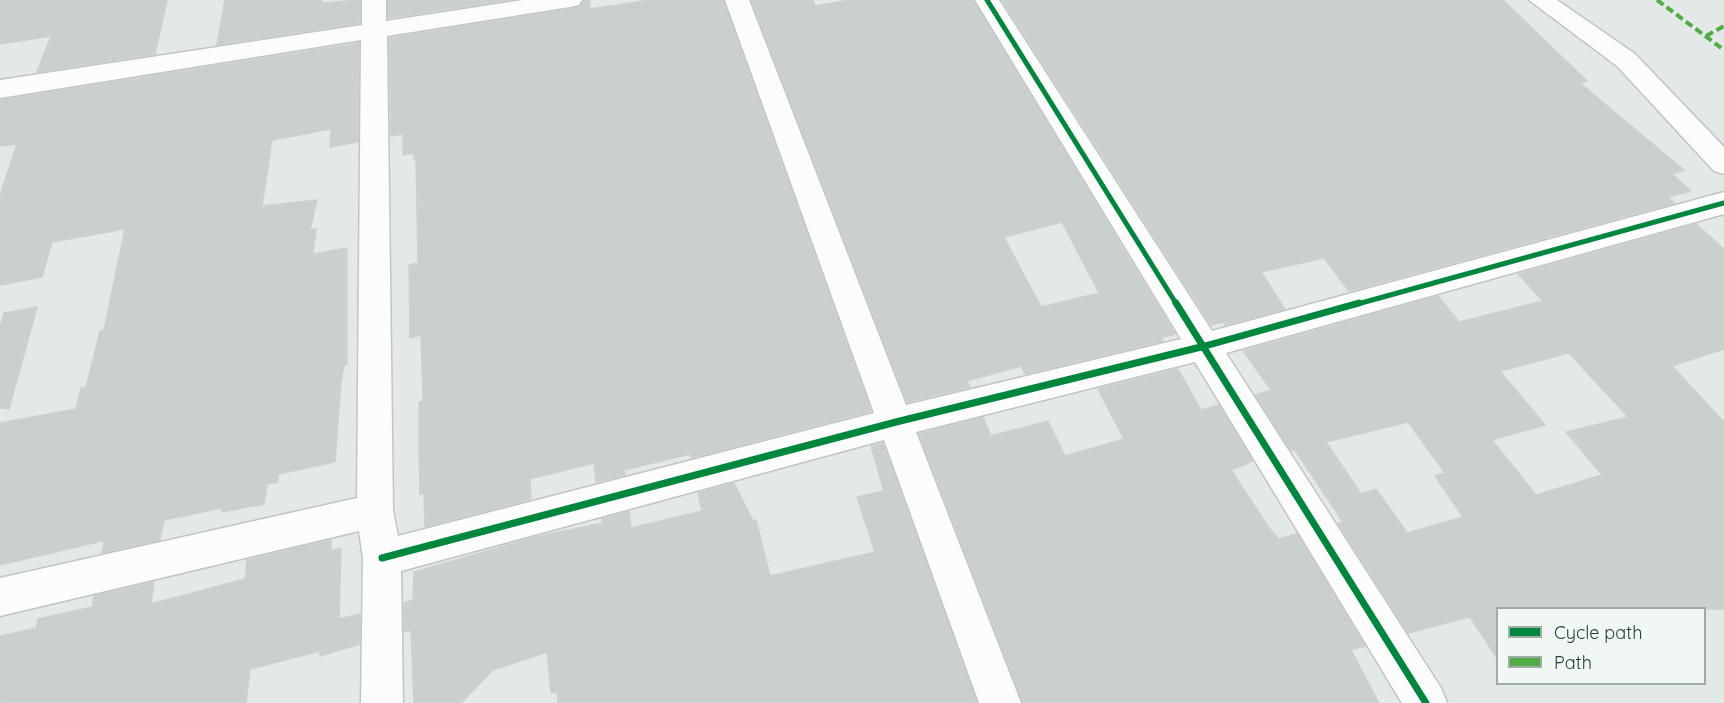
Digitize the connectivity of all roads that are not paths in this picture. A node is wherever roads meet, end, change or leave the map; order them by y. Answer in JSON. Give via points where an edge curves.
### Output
{"nodes":[{"id":1,"x":570,"y":0,"type":"edge"},
{"id":2,"x":737,"y":0,"type":"edge"},
{"id":3,"x":987,"y":0,"type":"edge"},
{"id":4,"x":1541,"y":0,"type":"edge"},
{"id":5,"x":373,"y":16,"type":"edge"},
{"id":6,"x":1,"y":90,"type":"edge"},
{"id":7,"x":1724,"y":164,"type":"edge"},
{"id":8,"x":1724,"y":203,"type":"edge"},
{"id":9,"x":1205,"y":346,"type":"junction"},
{"id":10,"x":896,"y":422,"type":"junction"},
{"id":11,"x":375,"y":512,"type":"junction"},
{"id":12,"x":382,"y":558,"type":"junction"},
{"id":13,"x":0,"y":597,"type":"edge"},
{"id":14,"x":382,"y":703,"type":"edge"},
{"id":15,"x":1000,"y":703,"type":"edge"},
{"id":16,"x":1426,"y":703,"type":"edge"}],
"edges":[{"from":1,"to":5,"type":"street"},
{"from":2,"to":10,"type":"street"},
{"from":3,"to":9,"type":"street"},
{"from":4,"to":7,"type":"street","via":[[1626,60]]},
{"from":5,"to":6,"type":"street"},
{"from":5,"to":11,"type":"street"},
{"from":8,"to":9,"type":"street"},
{"from":9,"to":10,"type":"street"},
{"from":9,"to":16,"type":"street"},
{"from":10,"to":12,"type":"street"},
{"from":10,"to":15,"type":"street"},
{"from":11,"to":12,"type":"street"},
{"from":11,"to":13,"type":"street"},
{"from":12,"to":14,"type":"street"}]}
